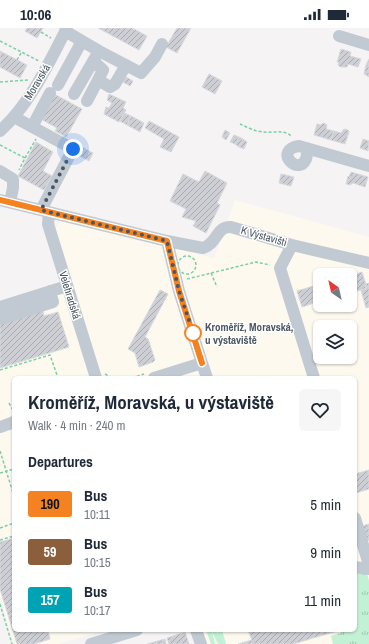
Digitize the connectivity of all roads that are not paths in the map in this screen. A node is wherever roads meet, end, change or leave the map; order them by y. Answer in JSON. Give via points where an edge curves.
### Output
{"nodes":[{"id":1,"x":66,"y":30,"type":"edge"},
{"id":2,"x":339,"y":36,"type":"dead end"},
{"id":3,"x":82,"y":41,"type":"junction"},
{"id":4,"x":162,"y":44,"type":"dead end"},
{"id":5,"x":369,"y":45,"type":"edge"},
{"id":6,"x":96,"y":56,"type":"junction"},
{"id":7,"x":126,"y":65,"type":"junction"},
{"id":8,"x":98,"y":80,"type":"junction"},
{"id":9,"x":74,"y":94,"type":"dead end"},
{"id":10,"x":87,"y":101,"type":"dead end"},
{"id":11,"x":14,"y":117,"type":"junction"},
{"id":12,"x":36,"y":129,"type":"junction"},
{"id":13,"x":0,"y":131,"type":"edge"},
{"id":14,"x":308,"y":149,"type":"dead end"},
{"id":15,"x":369,"y":166,"type":"edge"},
{"id":16,"x":0,"y":171,"type":"edge"},
{"id":17,"x":5,"y":201,"type":"edge"},
{"id":18,"x":45,"y":211,"type":"junction"},
{"id":19,"x":167,"y":241,"type":"junction"},
{"id":20,"x":292,"y":245,"type":"junction"},
{"id":21,"x":369,"y":263,"type":"edge"},
{"id":22,"x":67,"y":286,"type":"junction"},
{"id":23,"x":50,"y":291,"type":"junction"},
{"id":24,"x":0,"y":307,"type":"edge"},
{"id":25,"x":0,"y":319,"type":"edge"},
{"id":26,"x":202,"y":363,"type":"junction"},
{"id":27,"x":95,"y":376,"type":"edge"},
{"id":28,"x":150,"y":376,"type":"edge"},
{"id":29,"x":206,"y":376,"type":"edge"},
{"id":30,"x":313,"y":376,"type":"edge"},
{"id":31,"x":12,"y":423,"type":"edge"},
{"id":32,"x":0,"y":427,"type":"edge"},
{"id":33,"x":357,"y":525,"type":"edge"},
{"id":34,"x":369,"y":565,"type":"edge"},
{"id":35,"x":357,"y":567,"type":"edge"},
{"id":36,"x":369,"y":569,"type":"edge"},
{"id":37,"x":131,"y":632,"type":"edge"},
{"id":38,"x":197,"y":632,"type":"edge"},
{"id":39,"x":91,"y":644,"type":"edge"},
{"id":40,"x":201,"y":644,"type":"edge"}],
"edges":[{"from":1,"to":3,"type":"street"},
{"from":1,"to":11,"type":"street","name":"Moravská","via":[[31,93]]},
{"from":2,"to":5,"type":"street"},
{"from":3,"to":6,"type":"street"},
{"from":3,"to":12,"type":"street","via":[[54,89]]},
{"from":4,"to":7,"type":"street","via":[[141,73]]},
{"from":6,"to":7,"type":"street"},
{"from":6,"to":8,"type":"street","via":[[103,70]]},
{"from":6,"to":9,"type":"street"},
{"from":7,"to":8,"type":"street","via":[[115,84],[110,87]]},
{"from":8,"to":10,"type":"street"},
{"from":11,"to":12,"type":"street"},
{"from":11,"to":13,"type":"street","name":"Moravská"},
{"from":12,"to":18,"type":"street","via":[[73,149]]},
{"from":14,"to":15,"type":"street"},
{"from":16,"to":17,"type":"street","via":[[13,179],[13,188]]},
{"from":17,"to":18,"type":"street"},
{"from":18,"to":19,"type":"street"},
{"from":18,"to":22,"type":"street","name":"Velehradská"},
{"from":19,"to":20,"type":"street","name":"K Výstavišti","via":[[203,248],[213,243],[220,231],[231,227]]},
{"from":19,"to":26,"type":"street","via":[[179,291],[193,317]]},
{"from":20,"to":21,"type":"street","name":"K Výstavišti"},
{"from":20,"to":30,"type":"street","via":[[280,268]]},
{"from":22,"to":23,"type":"street"},
{"from":22,"to":27,"type":"street","name":"Velehradská"},
{"from":23,"to":24,"type":"street"},
{"from":23,"to":25,"type":"street","via":[[54,302]]},
{"from":26,"to":28,"type":"street"},
{"from":26,"to":29,"type":"street"},
{"from":31,"to":32,"type":"street"},
{"from":33,"to":34,"type":"street"},
{"from":35,"to":36,"type":"street"},
{"from":37,"to":39,"type":"street"},
{"from":38,"to":40,"type":"street"}]}
